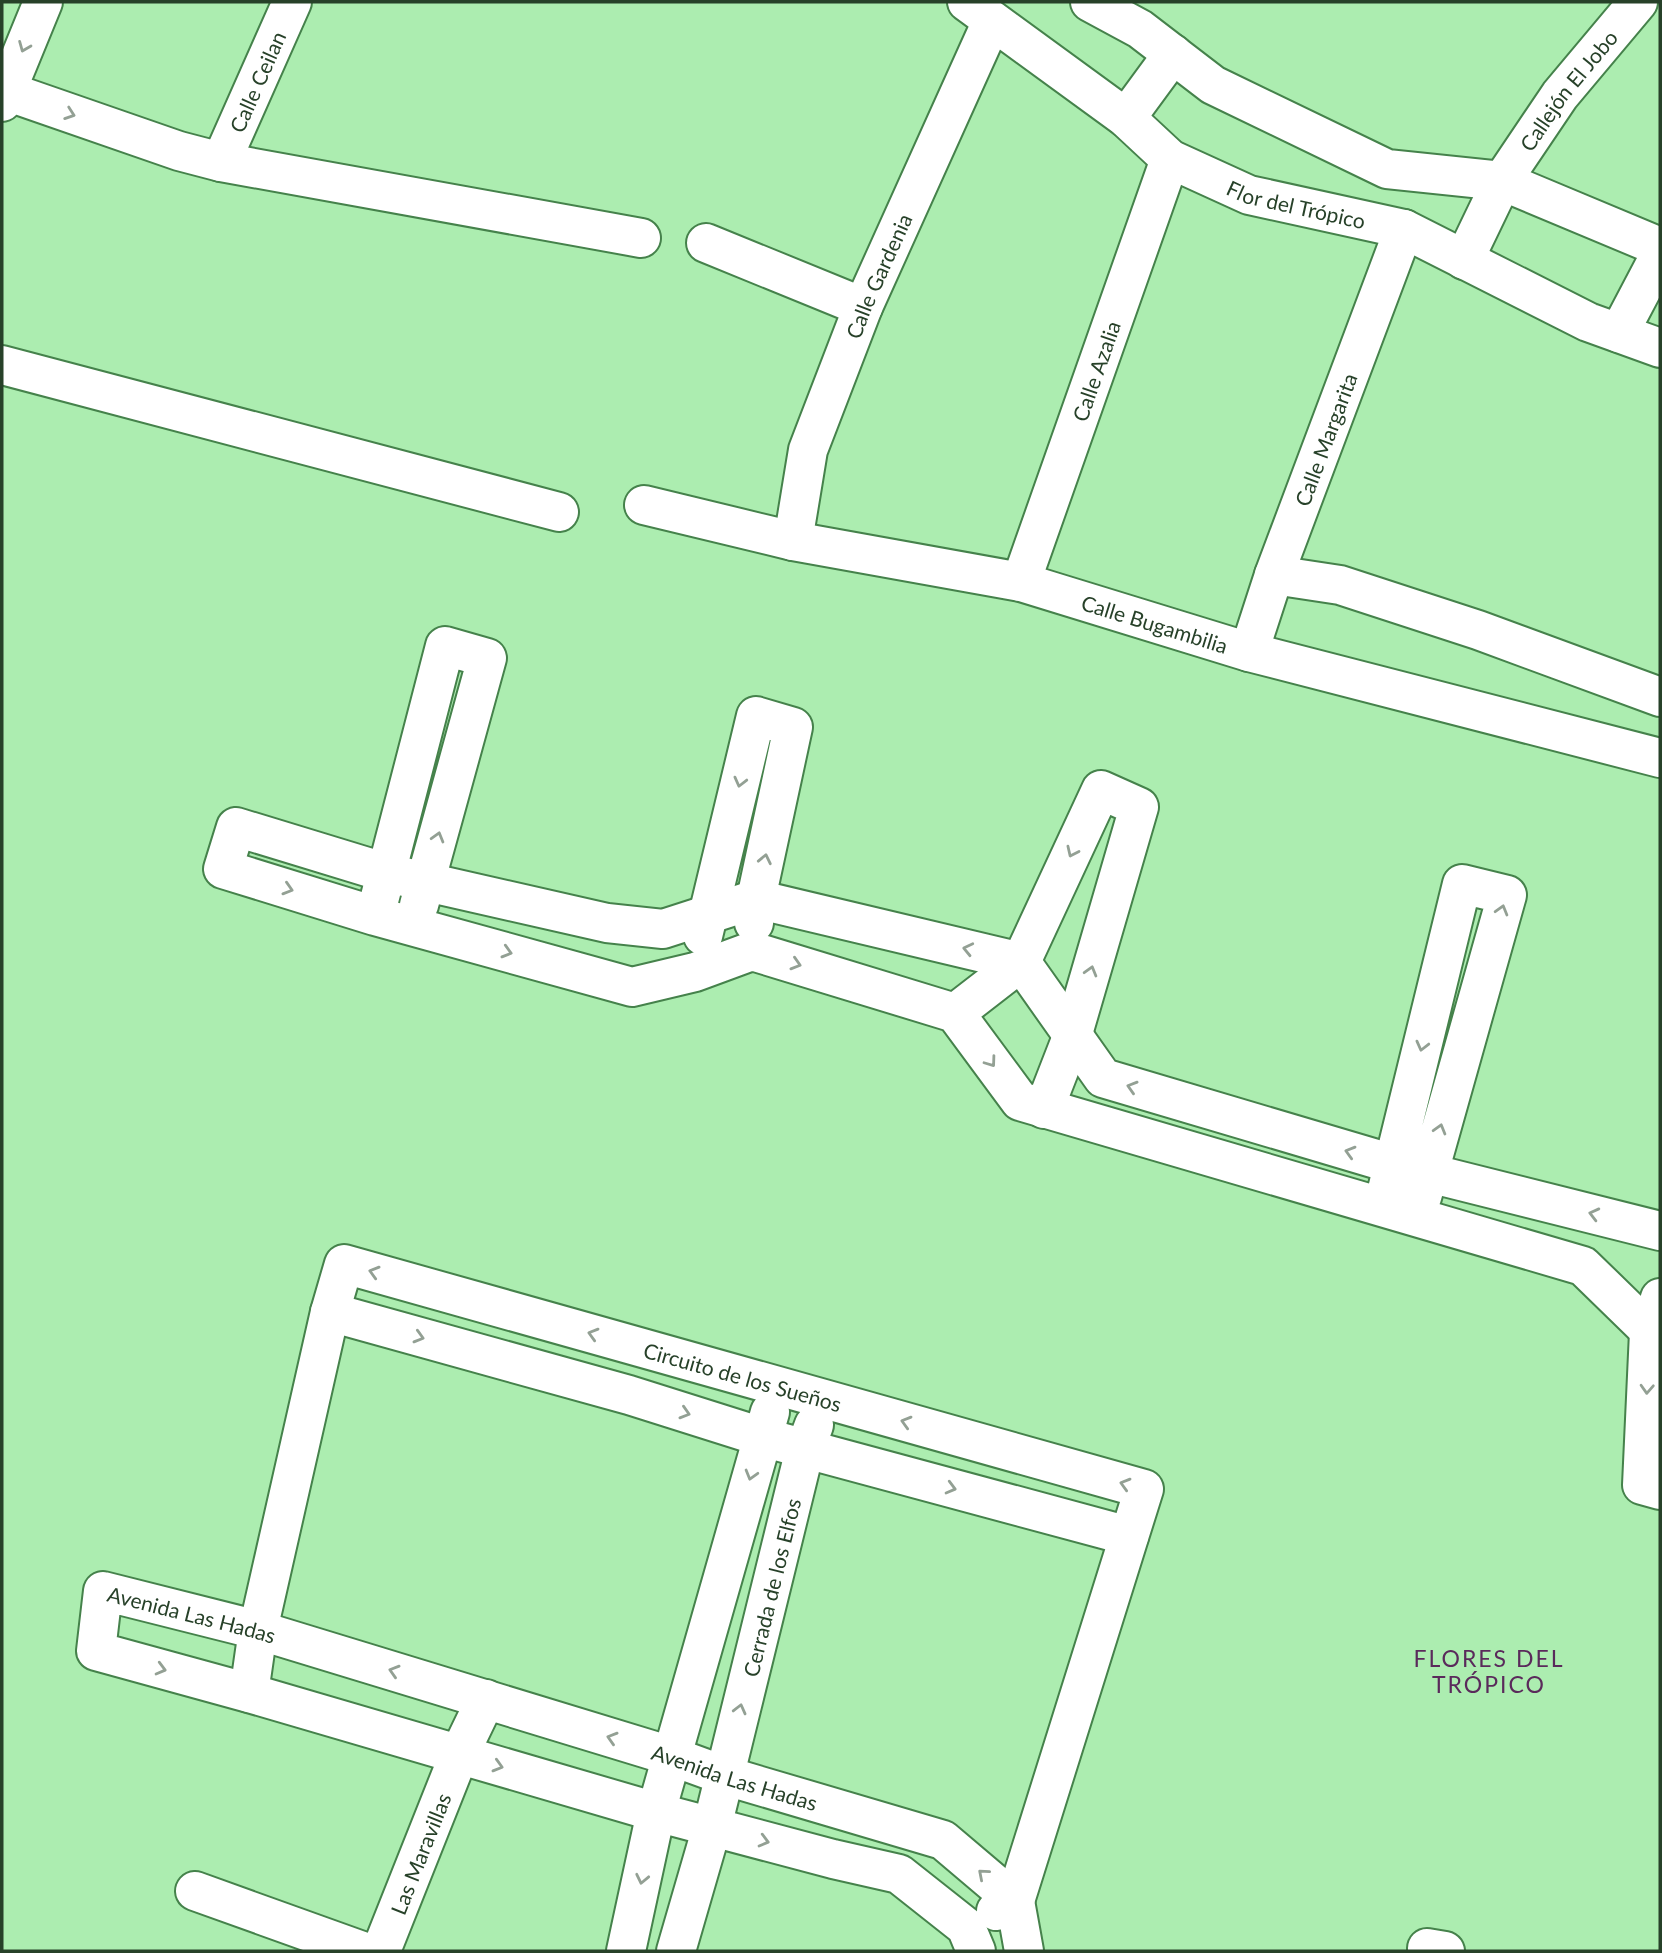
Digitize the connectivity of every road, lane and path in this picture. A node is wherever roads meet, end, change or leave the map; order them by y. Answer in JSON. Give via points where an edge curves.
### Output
{"nodes":[{"id":1,"x":43,"y":2,"type":"edge"},
{"id":2,"x":292,"y":2,"type":"edge"},
{"id":3,"x":1090,"y":2,"type":"edge"},
{"id":4,"x":1638,"y":2,"type":"edge"},
{"id":5,"x":980,"y":11,"type":"edge"},
{"id":6,"x":1149,"y":15,"type":"edge"},
{"id":7,"x":1173,"y":54,"type":"junction"},
{"id":8,"x":4,"y":97,"type":"edge"},
{"id":9,"x":1126,"y":118,"type":"junction"},
{"id":10,"x":1170,"y":159,"type":"junction"},
{"id":11,"x":221,"y":162,"type":"junction"},
{"id":12,"x":1502,"y":181,"type":"junction"},
{"id":13,"x":1404,"y":229,"type":"junction"},
{"id":14,"x":640,"y":238,"type":"dead end"},
{"id":15,"x":706,"y":243,"type":"dead end"},
{"id":16,"x":1660,"y":247,"type":"edge"},
{"id":17,"x":1660,"y":255,"type":"edge"},
{"id":18,"x":1464,"y":260,"type":"junction"},
{"id":19,"x":863,"y":307,"type":"junction"},
{"id":20,"x":1619,"y":333,"type":"junction"},
{"id":21,"x":1660,"y":348,"type":"edge"},
{"id":22,"x":2,"y":365,"type":"edge"},
{"id":23,"x":644,"y":505,"type":"dead end"},
{"id":24,"x":559,"y":512,"type":"dead end"},
{"id":25,"x":793,"y":541,"type":"junction"},
{"id":26,"x":1274,"y":575,"type":"junction"},
{"id":27,"x":1021,"y":582,"type":"junction"},
{"id":28,"x":1249,"y":652,"type":"junction"},
{"id":29,"x":1660,"y":697,"type":"edge"},
{"id":30,"x":424,"y":727,"type":"junction"},
{"id":31,"x":466,"y":736,"type":"junction"},
{"id":32,"x":1660,"y":758,"type":"edge"},
{"id":33,"x":387,"y":873,"type":"junction"},
{"id":34,"x":425,"y":881,"type":"junction"},
{"id":35,"x":756,"y":899,"type":"junction"},
{"id":36,"x":561,"y":912,"type":"junction"},
{"id":37,"x":708,"y":915,"type":"junction"},
{"id":38,"x":375,"y":916,"type":"junction"},
{"id":39,"x":413,"y":926,"type":"junction"},
{"id":40,"x":752,"y":951,"type":"junction"},
{"id":41,"x":1021,"y":962,"type":"junction"},
{"id":42,"x":546,"y":963,"type":"junction"},
{"id":43,"x":695,"y":972,"type":"junction"},
{"id":44,"x":1434,"y":998,"type":"junction"},
{"id":45,"x":1475,"y":1007,"type":"junction"},
{"id":46,"x":955,"y":1013,"type":"junction"},
{"id":47,"x":1072,"y":1037,"type":"junction"},
{"id":48,"x":1044,"y":1109,"type":"junction"},
{"id":49,"x":1232,"y":1117,"type":"junction"},
{"id":50,"x":1216,"y":1160,"type":"junction"},
{"id":51,"x":1410,"y":1169,"type":"junction"},
{"id":52,"x":1400,"y":1214,"type":"junction"},
{"id":53,"x":1660,"y":1231,"type":"edge"},
{"id":54,"x":497,"y":1307,"type":"junction"},
{"id":55,"x":330,"y":1312,"type":"junction"},
{"id":56,"x":1657,"y":1324,"type":"edge"},
{"id":57,"x":642,"y":1348,"type":"junction"},
{"id":58,"x":481,"y":1354,"type":"junction"},
{"id":59,"x":778,"y":1387,"type":"junction"},
{"id":60,"x":629,"y":1395,"type":"junction"},
{"id":61,"x":824,"y":1399,"type":"junction"},
{"id":62,"x":762,"y":1437,"type":"junction"},
{"id":63,"x":805,"y":1449,"type":"junction"},
{"id":64,"x":1654,"y":1483,"type":"edge"},
{"id":65,"x":1129,"y":1536,"type":"junction"},
{"id":66,"x":258,"y":1630,"type":"junction"},
{"id":67,"x":249,"y":1693,"type":"junction"},
{"id":68,"x":486,"y":1699,"type":"junction"},
{"id":69,"x":459,"y":1755,"type":"junction"},
{"id":70,"x":671,"y":1756,"type":"junction"},
{"id":71,"x":723,"y":1775,"type":"junction"},
{"id":72,"x":656,"y":1812,"type":"junction"},
{"id":73,"x":852,"y":1813,"type":"junction"},
{"id":74,"x":712,"y":1827,"type":"junction"},
{"id":75,"x":833,"y":1859,"type":"junction"},
{"id":76,"x":195,"y":1891,"type":"dead end"},
{"id":77,"x":1015,"y":1901,"type":"junction"},
{"id":78,"x":971,"y":1939,"type":"edge"},
{"id":79,"x":362,"y":1951,"type":"edge"},
{"id":80,"x":381,"y":1951,"type":"edge"},
{"id":81,"x":626,"y":1951,"type":"edge"},
{"id":82,"x":676,"y":1951,"type":"edge"},
{"id":83,"x":1024,"y":1951,"type":"edge"},
{"id":84,"x":1427,"y":1951,"type":"edge"},
{"id":85,"x":1445,"y":1951,"type":"edge"}],
"edges":[{"from":1,"to":8,"type":"street","one_way":true},
{"from":2,"to":11,"type":"street","name":"Calle Ceilan"},
{"from":3,"to":6,"type":"street"},
{"from":4,"to":12,"type":"street","name":"Callejón El Jobo","via":[[1560,95]]},
{"from":5,"to":9,"type":"street","name":"Flor del Trópico"},
{"from":5,"to":19,"type":"street","name":"Calle Gardenia"},
{"from":6,"to":7,"type":"street"},
{"from":7,"to":9,"type":"street"},
{"from":7,"to":12,"type":"street","via":[[1213,85],[1387,169]]},
{"from":8,"to":11,"type":"street","one_way":true},
{"from":9,"to":10,"type":"street","name":"Flor del Trópico"},
{"from":10,"to":13,"type":"street","name":"Flor del Trópico","via":[[1249,195]]},
{"from":10,"to":27,"type":"street","name":"Calle Azalia"},
{"from":11,"to":14,"type":"street"},
{"from":12,"to":16,"type":"street"},
{"from":12,"to":18,"type":"street","name":"Callejón El Jobo"},
{"from":13,"to":18,"type":"street","name":"Flor del Trópico"},
{"from":13,"to":26,"type":"street","name":"Calle Margarita"},
{"from":15,"to":19,"type":"street"},
{"from":17,"to":20,"type":"street"},
{"from":18,"to":20,"type":"street","name":"Flor del Trópico"},
{"from":19,"to":25,"type":"street","name":"Calle Gardenia","via":[[808,450]]},
{"from":20,"to":21,"type":"street","name":"Flor del Trópico"},
{"from":22,"to":24,"type":"street"},
{"from":23,"to":25,"type":"street","name":"Calle Bugambilia"},
{"from":25,"to":27,"type":"street","name":"Calle Bugambilia"},
{"from":26,"to":28,"type":"street","name":"Calle Margarita"},
{"from":26,"to":29,"type":"street","via":[[1340,585]]},
{"from":27,"to":28,"type":"street","name":"Calle Bugambilia"},
{"from":28,"to":32,"type":"street","name":"Calle Bugambilia"},
{"from":30,"to":31,"type":"street"},
{"from":30,"to":31,"type":"street","via":[[444,646],[487,658]]},
{"from":30,"to":33,"type":"street"},
{"from":34,"to":31,"type":"street","one_way":true},
{"from":33,"to":34,"type":"street"},
{"from":33,"to":38,"type":"street"},
{"from":33,"to":38,"type":"street","one_way":true,"via":[[236,827],[223,869]]},
{"from":34,"to":36,"type":"street"},
{"from":34,"to":39,"type":"street"},
{"from":35,"to":37,"type":"street"},
{"from":35,"to":37,"type":"street","one_way":true,"via":[[793,727],[756,716]]},
{"from":35,"to":40,"type":"street"},
{"from":41,"to":35,"type":"street","one_way":true},
{"from":36,"to":37,"type":"street","via":[[663,929]]},
{"from":36,"to":42,"type":"street"},
{"from":37,"to":43,"type":"street"},
{"from":38,"to":39,"type":"street"},
{"from":39,"to":42,"type":"street","one_way":true},
{"from":40,"to":43,"type":"street"},
{"from":40,"to":46,"type":"street","one_way":true},
{"from":41,"to":46,"type":"street"},
{"from":41,"to":47,"type":"street"},
{"from":47,"to":41,"type":"street","one_way":true,"via":[[1139,807],[1101,790]]},
{"from":42,"to":43,"type":"street","via":[[632,987]]},
{"from":44,"to":45,"type":"street"},
{"from":45,"to":44,"type":"street","one_way":true,"via":[[1507,895],[1462,884]]},
{"from":44,"to":51,"type":"street","one_way":true},
{"from":51,"to":45,"type":"street","one_way":true},
{"from":46,"to":48,"type":"street","one_way":true,"via":[[1020,1101]]},
{"from":47,"to":48,"type":"street"},
{"from":49,"to":47,"type":"street","one_way":true,"via":[[1103,1078]]},
{"from":48,"to":50,"type":"street"},
{"from":49,"to":50,"type":"street"},
{"from":51,"to":49,"type":"street","one_way":true},
{"from":50,"to":52,"type":"street"},
{"from":51,"to":52,"type":"street"},
{"from":53,"to":51,"type":"street","one_way":true},
{"from":52,"to":56,"type":"street","via":[[1583,1266]]},
{"from":54,"to":55,"type":"street","name":"Circuito de los Sueños","one_way":true,"via":[[344,1264]]},
{"from":57,"to":54,"type":"street","name":"Circuito de los Sueños","one_way":true},
{"from":54,"to":58,"type":"street"},
{"from":55,"to":58,"type":"street","one_way":true},
{"from":55,"to":66,"type":"street","name":"Circuito de los Sueños"},
{"from":56,"to":64,"type":"street","one_way":true},
{"from":57,"to":59,"type":"street","name":"Circuito de los Sueños"},
{"from":57,"to":60,"type":"street"},
{"from":58,"to":60,"type":"street"},
{"from":59,"to":61,"type":"street","name":"Circuito de los Sueños"},
{"from":59,"to":62,"type":"street"},
{"from":60,"to":62,"type":"street","one_way":true},
{"from":61,"to":63,"type":"street","name":"Cerrada de los Elfos"},
{"from":65,"to":61,"type":"street","name":"Circuito de los Sueños","one_way":true,"via":[[1143,1489]]},
{"from":62,"to":63,"type":"street"},
{"from":62,"to":70,"type":"street","one_way":true},
{"from":63,"to":65,"type":"street","one_way":true},
{"from":71,"to":63,"type":"street","name":"Cerrada de los Elfos","one_way":true},
{"from":65,"to":77,"type":"street","name":"Circuito de los Sueños"},
{"from":66,"to":67,"type":"street","name":"Circuito de los Sueños"},
{"from":66,"to":67,"type":"street","name":"Avenida Las Hadas","one_way":true,"via":[[103,1591],[96,1651]]},
{"from":68,"to":66,"type":"street","name":"Avenida Las Hadas","one_way":true},
{"from":67,"to":69,"type":"street","name":"Avenida Las Hadas"},
{"from":68,"to":69,"type":"street","name":"Las Maravillas"},
{"from":70,"to":68,"type":"street","name":"Avenida Las Hadas","one_way":true},
{"from":69,"to":72,"type":"street","name":"Avenida Las Hadas","one_way":true},
{"from":69,"to":80,"type":"street","name":"Las Maravillas"},
{"from":70,"to":71,"type":"street","name":"Avenida Las Hadas"},
{"from":70,"to":72,"type":"street"},
{"from":71,"to":73,"type":"street","name":"Avenida Las Hadas"},
{"from":71,"to":74,"type":"street","name":"Cerrada de los Elfos"},
{"from":72,"to":74,"type":"street","name":"Avenida Las Hadas"},
{"from":72,"to":81,"type":"street","one_way":true},
{"from":73,"to":75,"type":"street"},
{"from":77,"to":73,"type":"street","name":"Avenida Las Hadas","one_way":true,"via":[[943,1840]]},
{"from":74,"to":75,"type":"street","name":"Avenida Las Hadas","one_way":true},
{"from":74,"to":82,"type":"street","name":"Cerrada de los Elfos"},
{"from":75,"to":78,"type":"street","name":"Avenida Las Hadas","via":[[899,1874]]},
{"from":76,"to":79,"type":"street"},
{"from":77,"to":78,"type":"street"},
{"from":77,"to":83,"type":"street"},
{"from":84,"to":85,"type":"street"}]}
